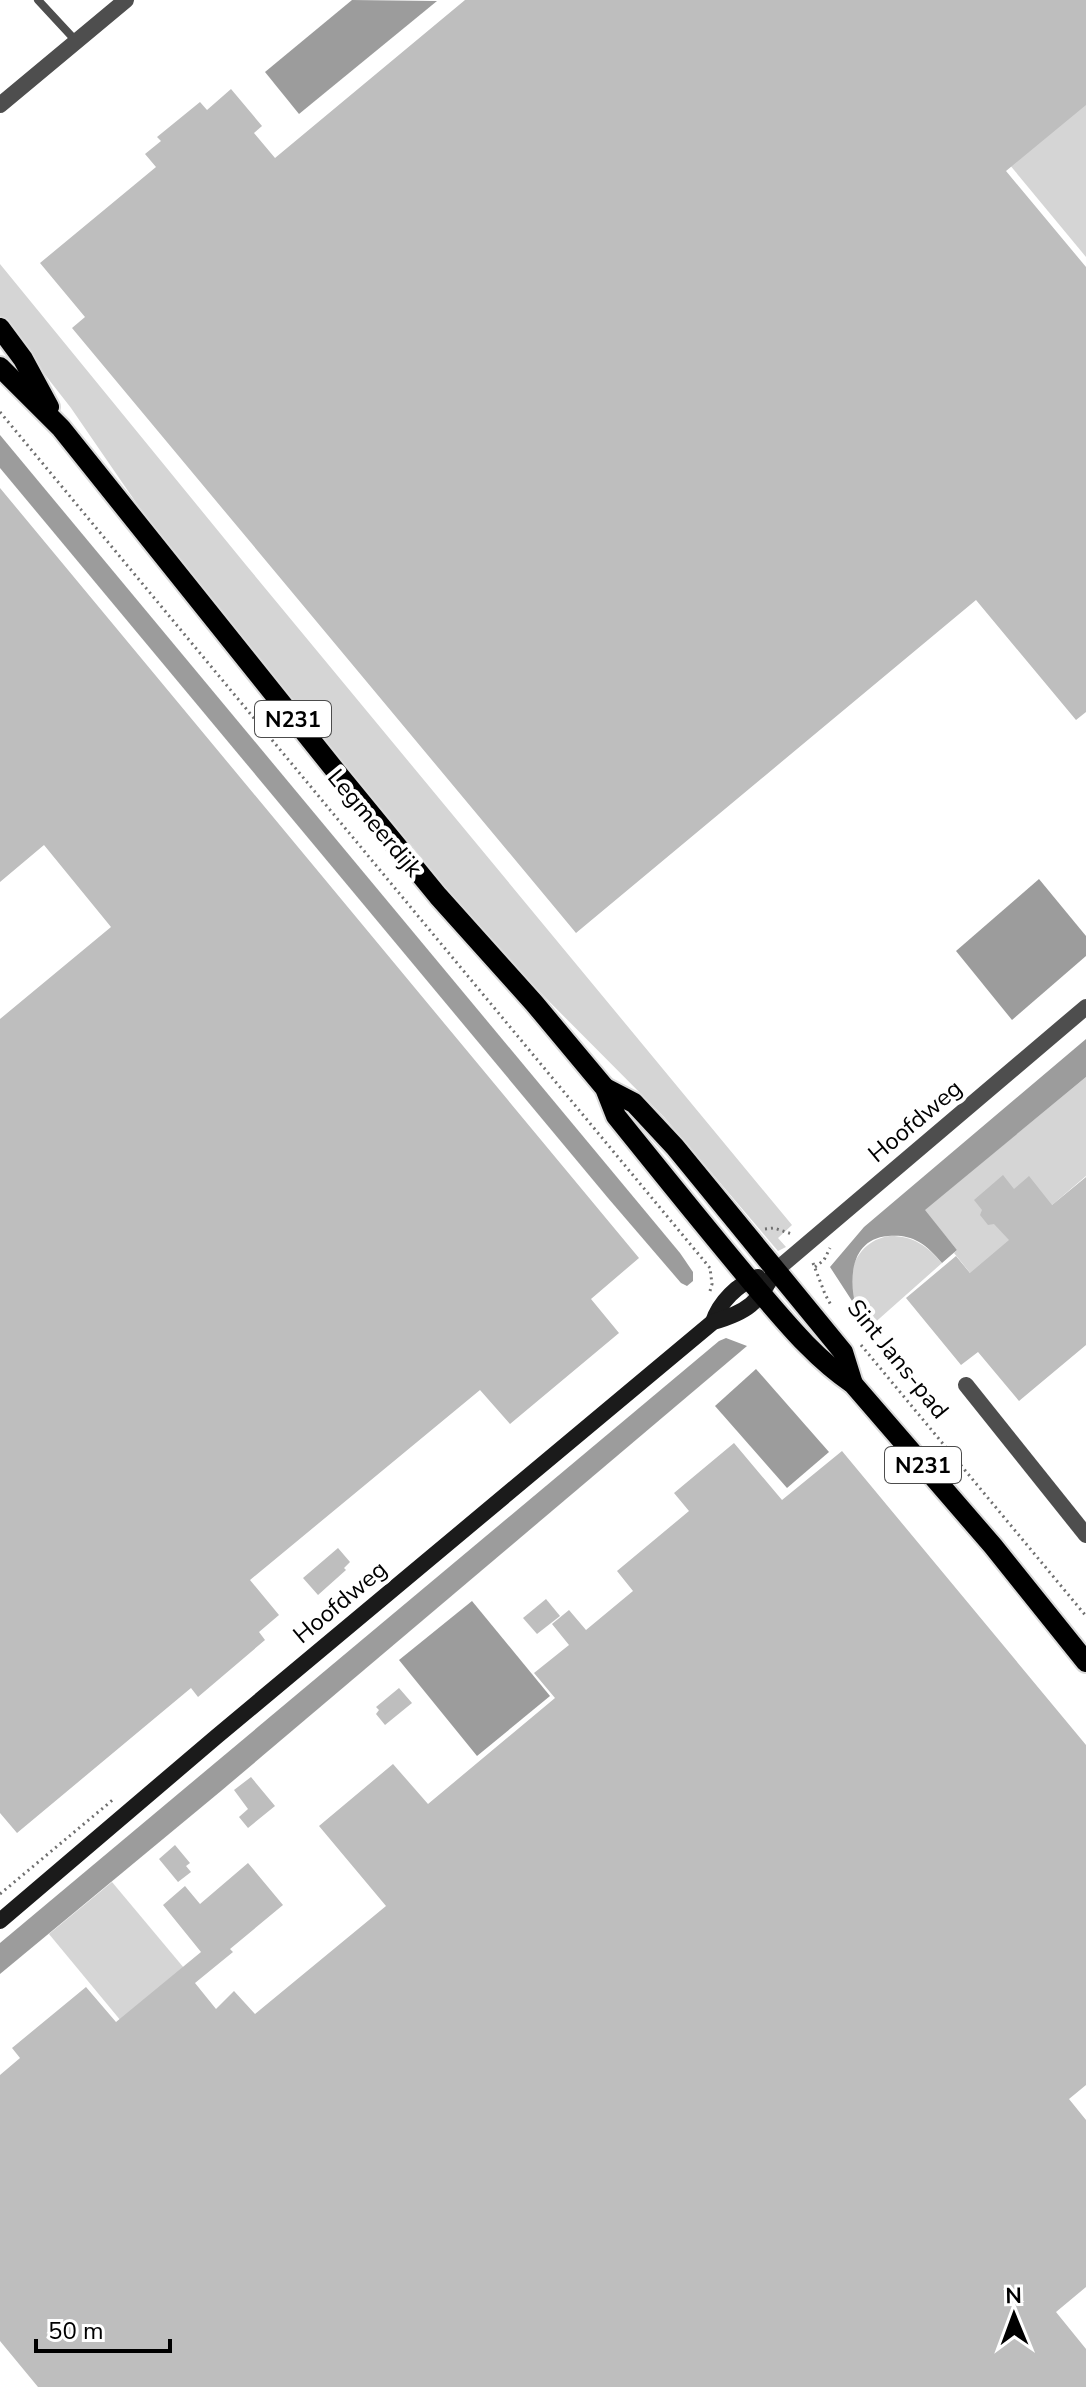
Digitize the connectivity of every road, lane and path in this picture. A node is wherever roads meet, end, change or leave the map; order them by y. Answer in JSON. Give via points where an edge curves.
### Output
{"nodes":[{"id":1,"x":38,"y":0,"type":"edge"},
{"id":2,"x":126,"y":0,"type":"edge"},
{"id":3,"x":76,"y":41,"type":"junction"},
{"id":4,"x":0,"y":105,"type":"edge"},
{"id":5,"x":0,"y":328,"type":"edge"},
{"id":6,"x":0,"y":367,"type":"edge"},
{"id":7,"x":0,"y":412,"type":"edge"},
{"id":8,"x":61,"y":428,"type":"junction"},
{"id":9,"x":1086,"y":1007,"type":"edge"},
{"id":10,"x":605,"y":1088,"type":"junction"},
{"id":11,"x":815,"y":1267,"type":"dead end"},
{"id":12,"x":710,"y":1268,"type":"dead end"},
{"id":13,"x":775,"y":1271,"type":"junction"},
{"id":14,"x":756,"y":1287,"type":"junction"},
{"id":15,"x":838,"y":1317,"type":"dead end"},
{"id":16,"x":858,"y":1341,"type":"dead end"},
{"id":17,"x":853,"y":1384,"type":"junction"},
{"id":18,"x":966,"y":1385,"type":"dead end"},
{"id":19,"x":1086,"y":1535,"type":"edge"},
{"id":20,"x":1086,"y":1616,"type":"edge"},
{"id":21,"x":1086,"y":1662,"type":"edge"},
{"id":22,"x":0,"y":1921,"type":"edge"}],
"edges":[{"from":1,"to":3,"type":"lane"},
{"from":2,"to":3,"type":"street"},
{"from":3,"to":4,"type":"street"},
{"from":5,"to":8,"type":"main road","name":"Legmeerdijk","number":"N231"},
{"from":6,"to":8,"type":"main road","name":"Legmeerdijk","number":"N231"},
{"from":7,"to":12,"type":"path","name":"Legmeerdijk"},
{"from":8,"to":10,"type":"main road","name":"Legmeerdijk","number":"N231","via":[[358,799]]},
{"from":9,"to":13,"type":"street","name":"Hoofdweg"},
{"from":10,"to":13,"type":"main road","name":"Legmeerdijk","number":"N231","via":[[645,1114]]},
{"from":10,"to":14,"type":"main road","name":"Legmeerdijk","number":"N231","via":[[616,1116]]},
{"from":11,"to":15,"type":"path","name":"Sint Jans-pad"},
{"from":13,"to":14,"type":"main road","name":"Hoofdweg"},
{"from":13,"to":17,"type":"main road","number":"N231","via":[[843,1352]]},
{"from":14,"to":17,"type":"main road","number":"N231","via":[[830,1369]]},
{"from":14,"to":22,"type":"main road","name":"Hoofdweg","via":[[718,1307],[713,1322]]},
{"from":16,"to":20,"type":"path","name":"Sint Jans-pad"},
{"from":17,"to":21,"type":"main road","number":"N231"},
{"from":18,"to":19,"type":"street"}]}
